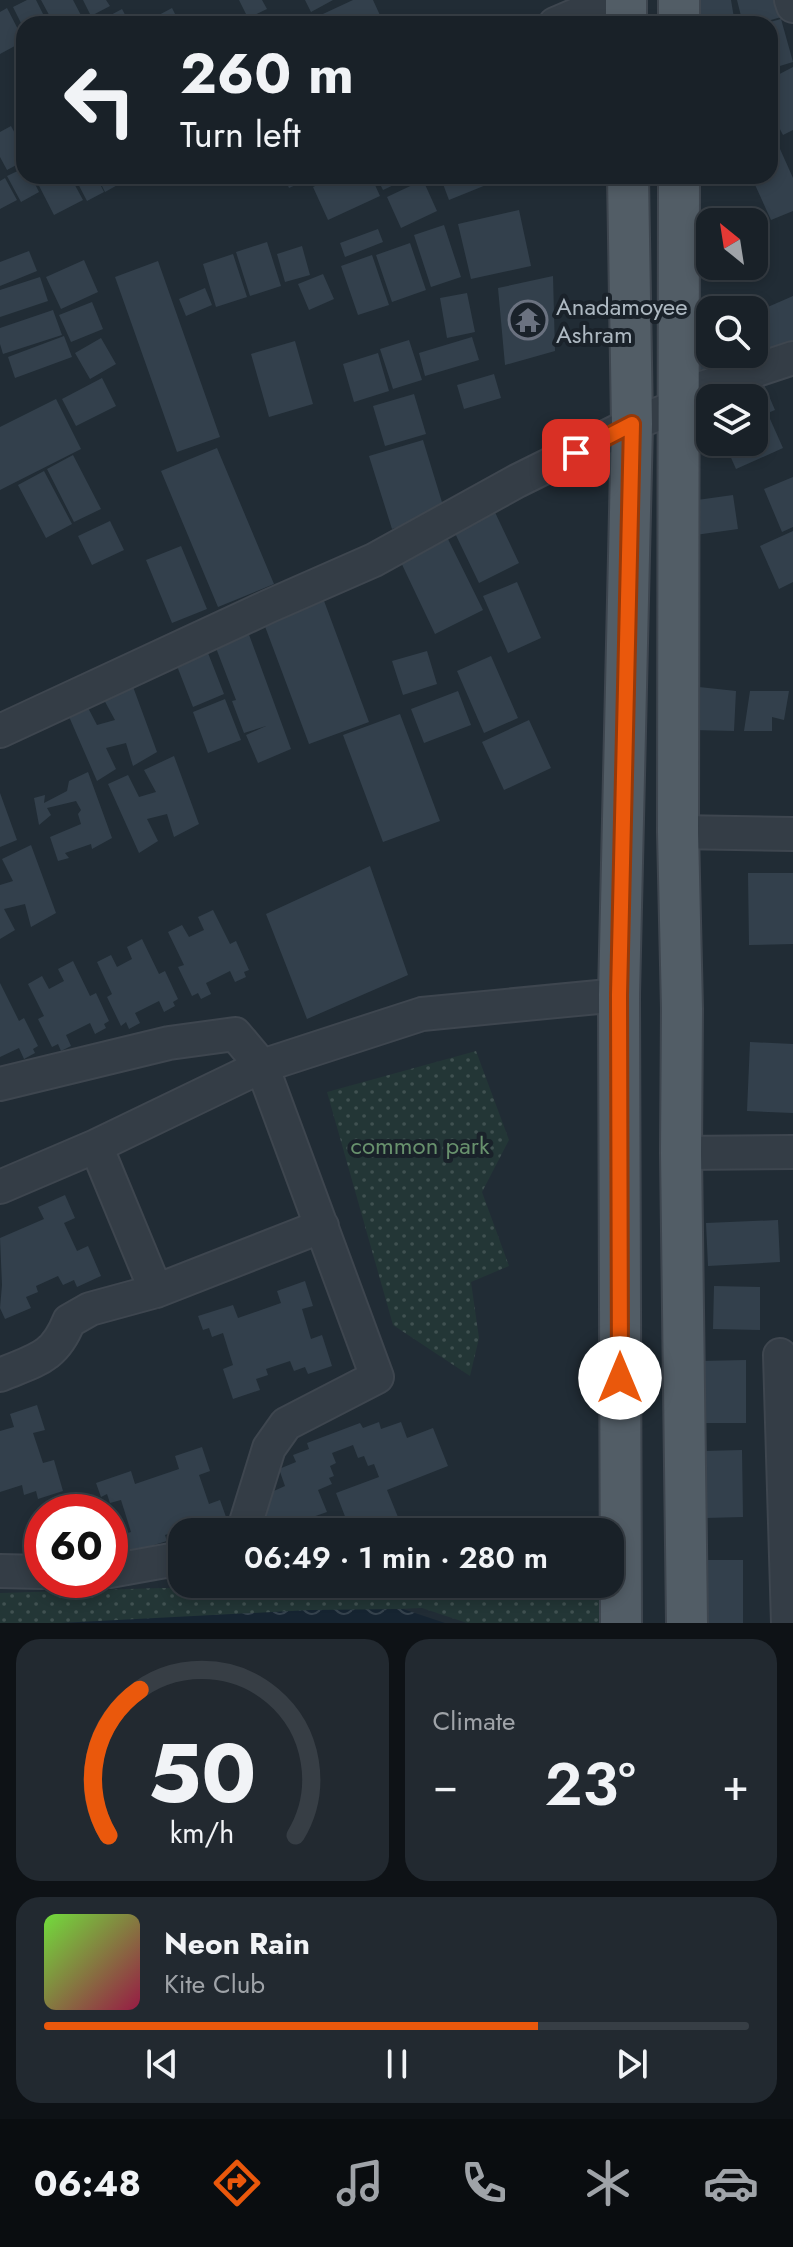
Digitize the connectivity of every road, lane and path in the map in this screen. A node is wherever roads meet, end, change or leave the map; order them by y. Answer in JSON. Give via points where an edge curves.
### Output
{"nodes":[{"id":1,"x":611,"y":0,"type":"edge"},
{"id":2,"x":791,"y":0,"type":"edge"},
{"id":3,"x":793,"y":6,"type":"edge"},
{"id":4,"x":572,"y":16,"type":"edge"},
{"id":5,"x":628,"y":184,"type":"edge"},
{"id":6,"x":679,"y":184,"type":"edge"},
{"id":7,"x":793,"y":358,"type":"edge"},
{"id":8,"x":679,"y":406,"type":"junction"},
{"id":9,"x":632,"y":424,"type":"junction"},
{"id":10,"x":0,"y":731,"type":"edge"},
{"id":11,"x":678,"y":832,"type":"junction"},
{"id":12,"x":793,"y":834,"type":"edge"},
{"id":13,"x":619,"y":995,"type":"junction"},
{"id":14,"x":262,"y":1066,"type":"junction"},
{"id":15,"x":0,"y":1084,"type":"edge"},
{"id":16,"x":96,"y":1146,"type":"junction"},
{"id":17,"x":793,"y":1152,"type":"edge"},
{"id":18,"x":681,"y":1153,"type":"junction"},
{"id":19,"x":0,"y":1187,"type":"edge"},
{"id":20,"x":322,"y":1226,"type":"junction"},
{"id":21,"x":156,"y":1291,"type":"junction"},
{"id":22,"x":780,"y":1355,"type":"dead end"},
{"id":23,"x":0,"y":1375,"type":"edge"},
{"id":24,"x":788,"y":1452,"type":"edge"},
{"id":25,"x":247,"y":1518,"type":"edge"},
{"id":26,"x":168,"y":1561,"type":"edge"},
{"id":27,"x":128,"y":1568,"type":"edge"},
{"id":28,"x":0,"y":1571,"type":"edge"},
{"id":29,"x":24,"y":1572,"type":"edge"},
{"id":30,"x":621,"y":1623,"type":"edge"},
{"id":31,"x":687,"y":1623,"type":"edge"},
{"id":32,"x":788,"y":1623,"type":"edge"}],
"edges":[{"from":1,"to":4,"type":"street"},
{"from":2,"to":3,"type":"street"},
{"from":5,"to":9,"type":"main road"},
{"from":6,"to":8,"type":"main road"},
{"from":7,"to":8,"type":"street","via":[[696,390]]},
{"from":8,"to":9,"type":"street"},
{"from":8,"to":11,"type":"main road"},
{"from":9,"to":10,"type":"street","via":[[374,560]]},
{"from":9,"to":13,"type":"main road"},
{"from":11,"to":12,"type":"street"},
{"from":11,"to":18,"type":"main road"},
{"from":13,"to":14,"type":"street","via":[[422,1014]]},
{"from":13,"to":30,"type":"main road"},
{"from":14,"to":15,"type":"street","via":[[235,1034],[169,1043]]},
{"from":14,"to":16,"type":"street"},
{"from":14,"to":20,"type":"street"},
{"from":16,"to":19,"type":"street"},
{"from":16,"to":21,"type":"street"},
{"from":17,"to":18,"type":"street"},
{"from":18,"to":31,"type":"main road"},
{"from":20,"to":21,"type":"street"},
{"from":20,"to":25,"type":"street","via":[[377,1377],[286,1424],[269,1448]]},
{"from":21,"to":23,"type":"street","via":[[90,1309],[69,1321],[60,1343],[40,1358]]},
{"from":22,"to":24,"type":"street"},
{"from":24,"to":32,"type":"street"},
{"from":26,"to":27,"type":"street"},
{"from":28,"to":29,"type":"street"}]}
